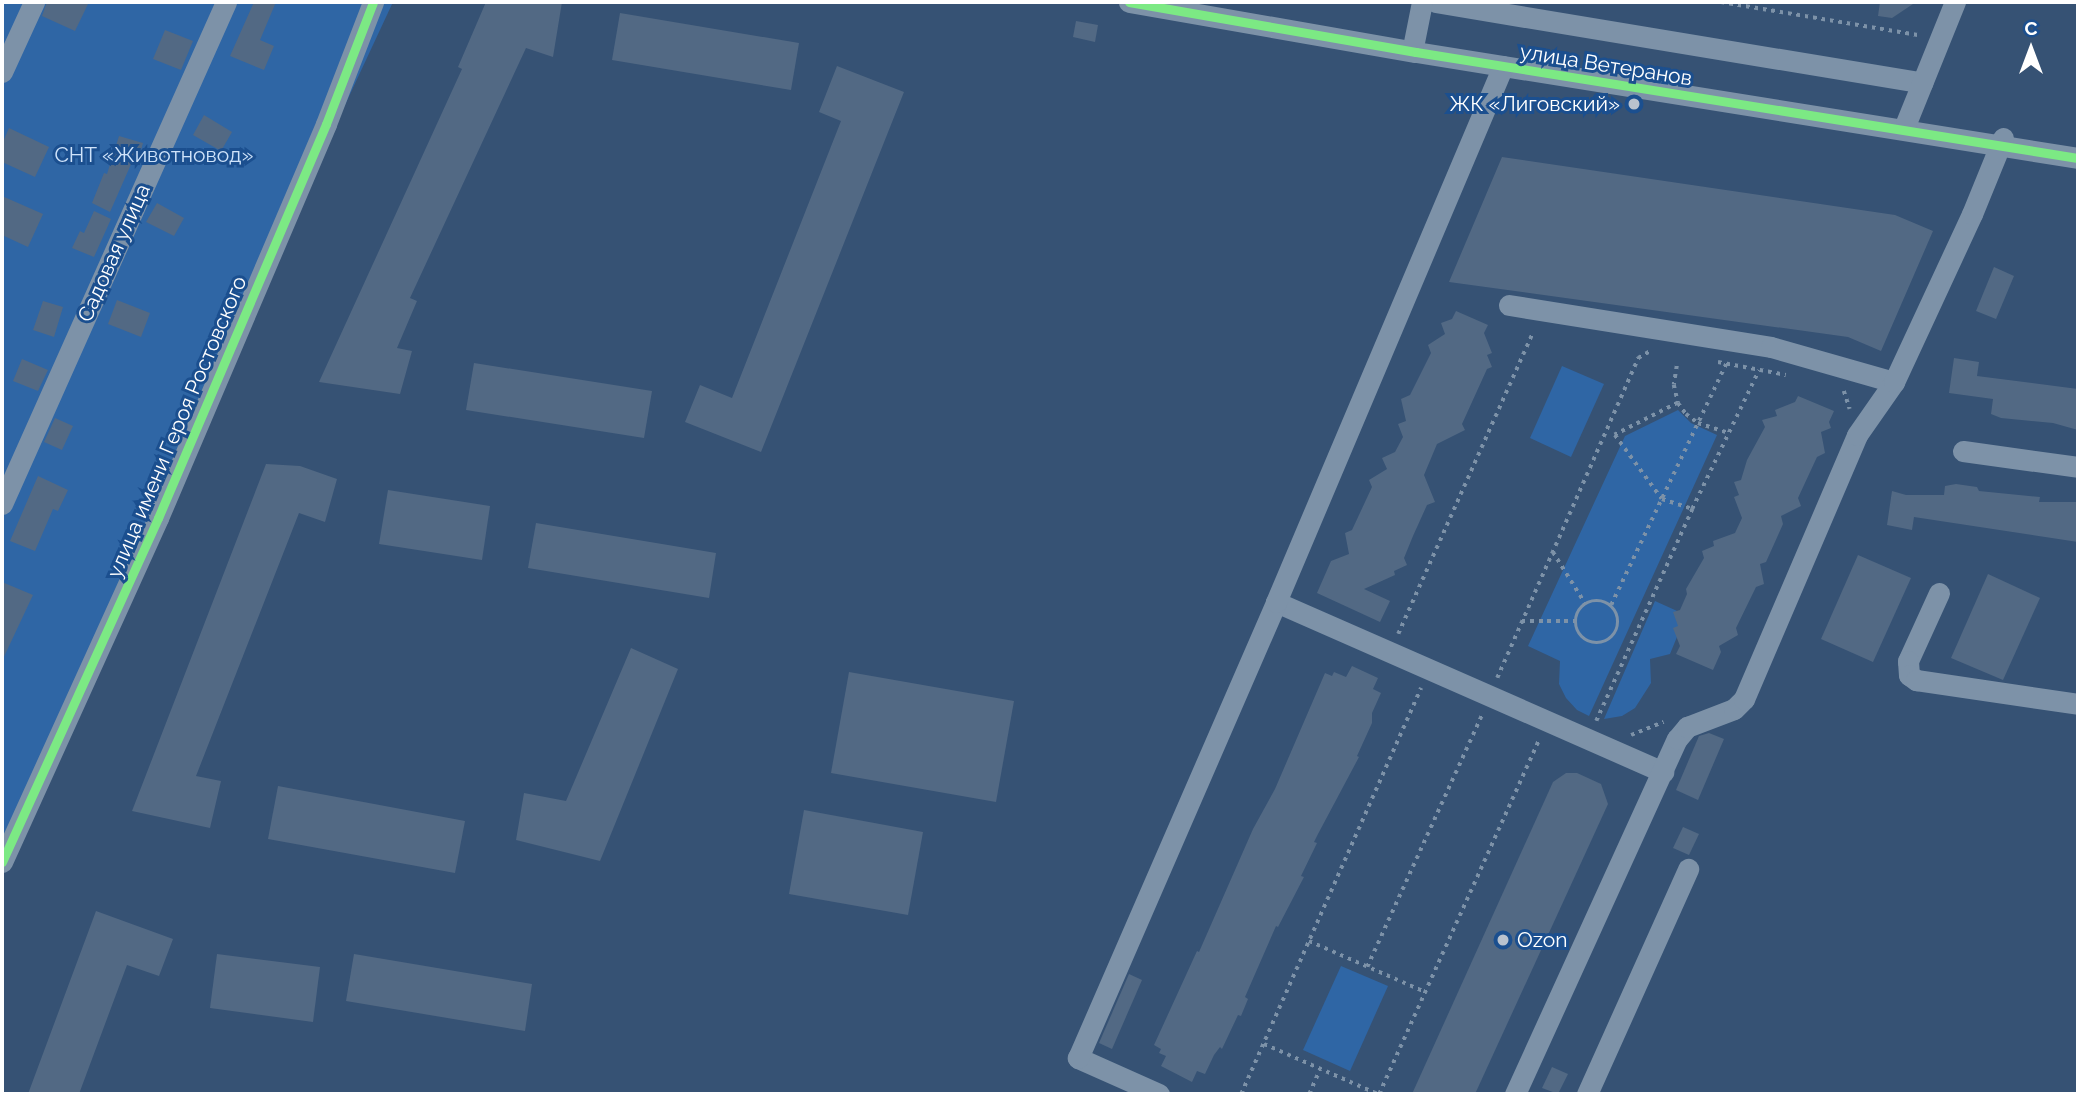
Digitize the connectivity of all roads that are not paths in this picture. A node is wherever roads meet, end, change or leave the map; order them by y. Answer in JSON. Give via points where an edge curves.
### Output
{"nodes":[{"id":1,"x":34,"y":2,"type":"edge"},
{"id":2,"x":226,"y":2,"type":"edge"},
{"id":3,"x":373,"y":2,"type":"edge"},
{"id":4,"x":1129,"y":2,"type":"edge"},
{"id":5,"x":1181,"y":2,"type":"edge"},
{"id":6,"x":1422,"y":2,"type":"edge"},
{"id":7,"x":1435,"y":2,"type":"edge"},
{"id":8,"x":1955,"y":2,"type":"edge"},
{"id":9,"x":1414,"y":42,"type":"junction"},
{"id":10,"x":1503,"y":66,"type":"junction"},
{"id":11,"x":2,"y":72,"type":"edge"},
{"id":12,"x":1922,"y":83,"type":"junction"},
{"id":13,"x":1906,"y":123,"type":"junction"},
{"id":14,"x":2001,"y":142,"type":"junction"},
{"id":15,"x":2078,"y":150,"type":"edge"},
{"id":16,"x":2078,"y":158,"type":"edge"},
{"id":17,"x":1509,"y":305,"type":"dead end"},
{"id":18,"x":1894,"y":382,"type":"junction"},
{"id":19,"x":1963,"y":451,"type":"dead end"},
{"id":20,"x":2078,"y":467,"type":"edge"},
{"id":21,"x":2,"y":504,"type":"edge"},
{"id":22,"x":1939,"y":593,"type":"dead end"},
{"id":23,"x":1276,"y":602,"type":"junction"},
{"id":24,"x":2078,"y":704,"type":"edge"},
{"id":25,"x":1663,"y":772,"type":"junction"},
{"id":26,"x":2,"y":862,"type":"edge"},
{"id":27,"x":1688,"y":869,"type":"dead end"},
{"id":28,"x":1159,"y":1094,"type":"edge"},
{"id":29,"x":1515,"y":1094,"type":"edge"},
{"id":30,"x":1587,"y":1094,"type":"edge"}],
"edges":[{"from":1,"to":11,"type":"street"},
{"from":2,"to":21,"type":"street","name":"Садовая улица"},
{"from":3,"to":26,"type":"street","name":"улица имени Героя Ростовского","via":[[159,518]]},
{"from":4,"to":10,"type":"street","name":"улица Ветеранов"},
{"from":5,"to":9,"type":"street","name":"улица Ветеранов"},
{"from":6,"to":9,"type":"street"},
{"from":7,"to":12,"type":"street"},
{"from":8,"to":12,"type":"street"},
{"from":9,"to":13,"type":"street","name":"улица Ветеранов"},
{"from":10,"to":14,"type":"street","name":"улица Ветеранов"},
{"from":10,"to":23,"type":"street"},
{"from":12,"to":13,"type":"street"},
{"from":13,"to":14,"type":"street","name":"улица Ветеранов"},
{"from":14,"to":15,"type":"street","name":"улица Ветеранов"},
{"from":14,"to":16,"type":"street","name":"улица Ветеранов"},
{"from":14,"to":18,"type":"street"},
{"from":17,"to":18,"type":"street","via":[[1771,347]]},
{"from":18,"to":25,"type":"street","via":[[1857,435],[1744,699],[1734,709],[1687,727]]},
{"from":19,"to":20,"type":"street"},
{"from":22,"to":24,"type":"street","via":[[1908,661],[1909,675],[1916,680]]},
{"from":23,"to":25,"type":"street"},
{"from":23,"to":28,"type":"street","via":[[1078,1058]]},
{"from":25,"to":29,"type":"street"},
{"from":27,"to":30,"type":"street"}]}
